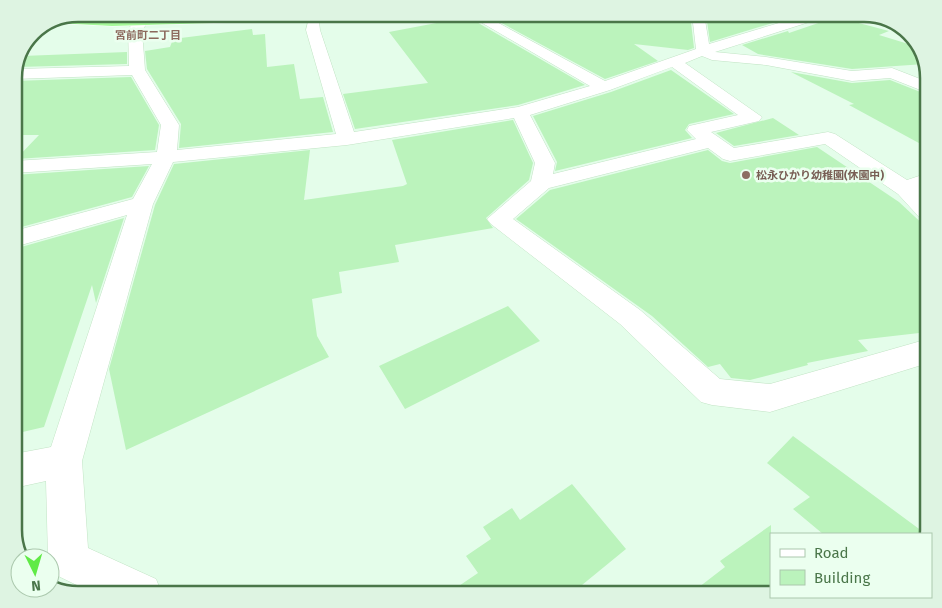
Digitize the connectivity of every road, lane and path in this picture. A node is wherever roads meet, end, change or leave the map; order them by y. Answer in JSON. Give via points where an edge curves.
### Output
{"nodes":[{"id":1,"x":141,"y":22,"type":"edge"},
{"id":2,"x":314,"y":22,"type":"edge"},
{"id":3,"x":487,"y":22,"type":"edge"},
{"id":4,"x":699,"y":22,"type":"edge"},
{"id":5,"x":795,"y":22,"type":"edge"},
{"id":6,"x":703,"y":51,"type":"junction"},
{"id":7,"x":674,"y":62,"type":"junction"},
{"id":8,"x":137,"y":70,"type":"junction"},
{"id":9,"x":23,"y":74,"type":"edge"},
{"id":10,"x":920,"y":85,"type":"edge"},
{"id":11,"x":604,"y":87,"type":"junction"},
{"id":12,"x":520,"y":112,"type":"junction"},
{"id":13,"x":347,"y":140,"type":"junction"},
{"id":14,"x":711,"y":141,"type":"junction"},
{"id":15,"x":166,"y":157,"type":"junction"},
{"id":16,"x":23,"y":166,"type":"edge"},
{"id":17,"x":920,"y":183,"type":"edge"},
{"id":18,"x":542,"y":184,"type":"junction"},
{"id":19,"x":906,"y":189,"type":"junction"},
{"id":20,"x":142,"y":204,"type":"junction"},
{"id":21,"x":920,"y":204,"type":"edge"},
{"id":22,"x":23,"y":237,"type":"edge"},
{"id":23,"x":920,"y":353,"type":"edge"},
{"id":24,"x":64,"y":461,"type":"junction"},
{"id":25,"x":23,"y":469,"type":"edge"},
{"id":26,"x":124,"y":586,"type":"edge"}],
"edges":[{"from":1,"to":8,"type":"street","via":[[135,29]]},
{"from":2,"to":13,"type":"street","via":[[313,30]]},
{"from":3,"to":11,"type":"street"},
{"from":4,"to":6,"type":"street"},
{"from":5,"to":6,"type":"street"},
{"from":6,"to":7,"type":"street"},
{"from":6,"to":10,"type":"street","via":[[712,56],[766,61],[852,76],[892,73]]},
{"from":7,"to":11,"type":"street"},
{"from":7,"to":14,"type":"street","via":[[753,117],[696,130]]},
{"from":8,"to":9,"type":"street"},
{"from":8,"to":15,"type":"street","via":[[170,125]]},
{"from":11,"to":12,"type":"street"},
{"from":12,"to":13,"type":"street"},
{"from":12,"to":18,"type":"street","via":[[545,163]]},
{"from":13,"to":15,"type":"street"},
{"from":14,"to":18,"type":"street"},
{"from":14,"to":19,"type":"street","via":[[730,155],[828,138]]},
{"from":15,"to":16,"type":"street"},
{"from":15,"to":20,"type":"street"},
{"from":17,"to":19,"type":"street"},
{"from":18,"to":23,"type":"street","via":[[499,220],[630,317],[712,392],[770,398]]},
{"from":19,"to":21,"type":"street"},
{"from":20,"to":22,"type":"street"},
{"from":20,"to":24,"type":"street"},
{"from":24,"to":25,"type":"street"},
{"from":24,"to":26,"type":"street","via":[[68,560]]}]}
